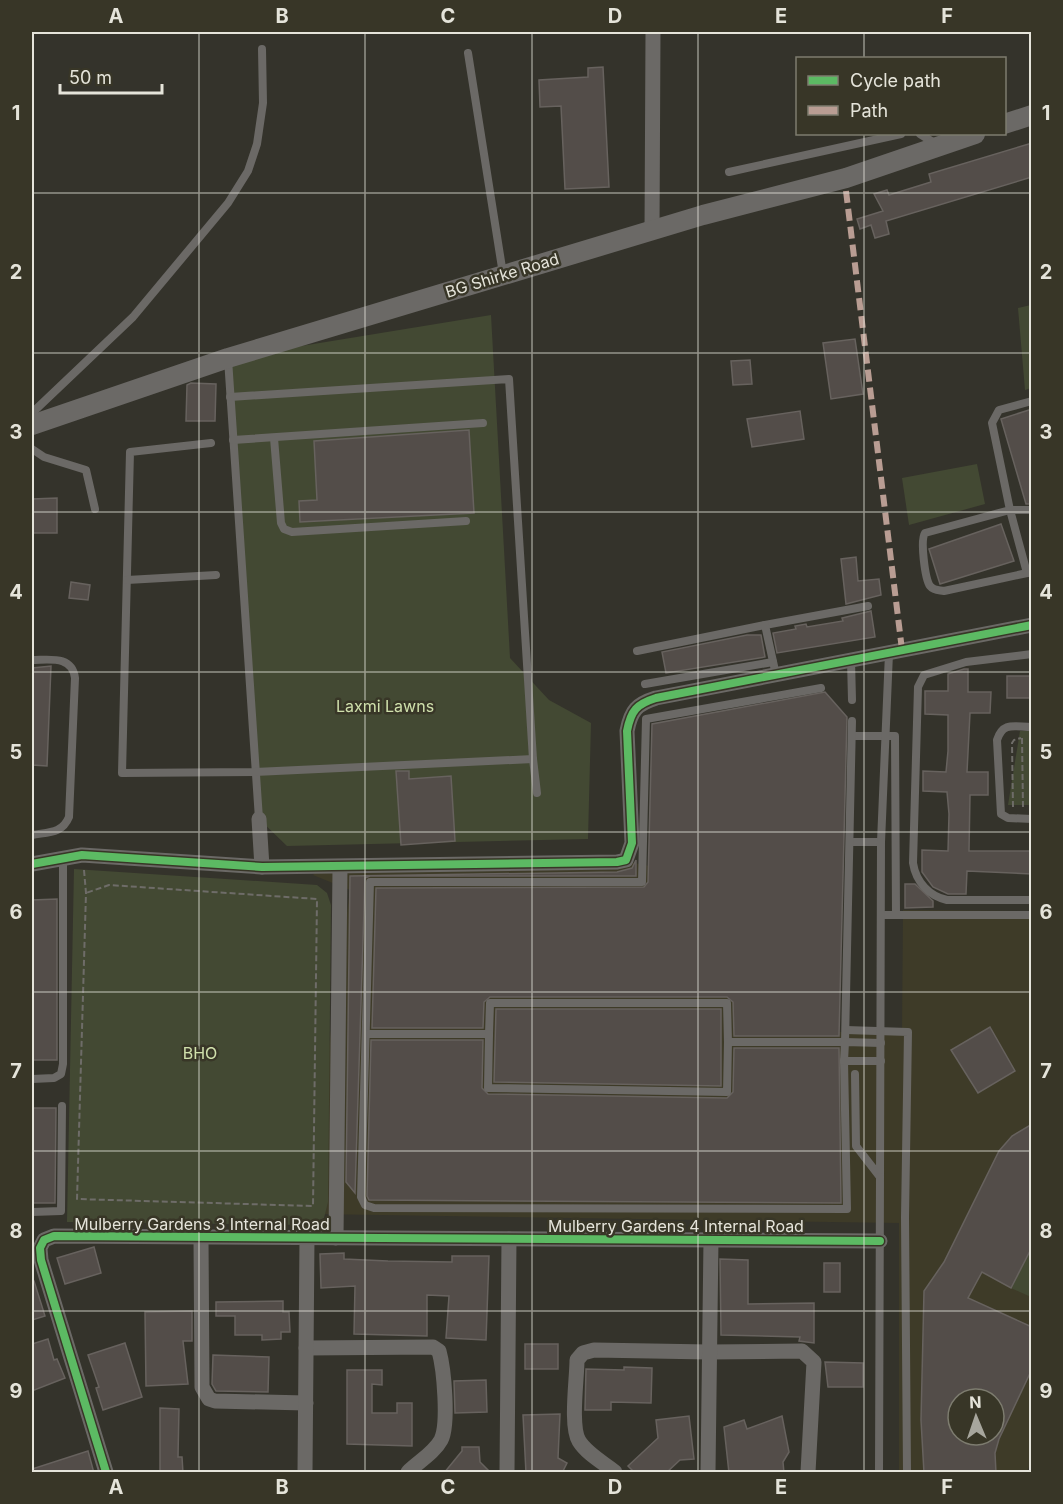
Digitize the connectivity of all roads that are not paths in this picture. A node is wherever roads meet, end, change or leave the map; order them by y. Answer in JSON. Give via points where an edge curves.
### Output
{"nodes":[{"id":1,"x":653,"y":32,"type":"edge"},
{"id":2,"x":262,"y":49,"type":"dead end"},
{"id":3,"x":468,"y":53,"type":"dead end"},
{"id":4,"x":1032,"y":115,"type":"edge"},
{"id":5,"x":1006,"y":124,"type":"edge"},
{"id":6,"x":896,"y":135,"type":"edge"},
{"id":7,"x":922,"y":135,"type":"edge"},
{"id":8,"x":972,"y":135,"type":"edge"},
{"id":9,"x":937,"y":145,"type":"junction"},
{"id":10,"x":729,"y":172,"type":"dead end"},
{"id":11,"x":652,"y":231,"type":"junction"},
{"id":12,"x":503,"y":275,"type":"junction"},
{"id":13,"x":228,"y":358,"type":"junction"},
{"id":14,"x":230,"y":397,"type":"junction"},
{"id":15,"x":1032,"y":401,"type":"edge"},
{"id":16,"x":32,"y":413,"type":"edge"},
{"id":17,"x":483,"y":423,"type":"dead end"},
{"id":18,"x":32,"y":425,"type":"edge"},
{"id":19,"x":274,"y":438,"type":"junction"},
{"id":20,"x":233,"y":440,"type":"junction"},
{"id":21,"x":211,"y":443,"type":"dead end"},
{"id":22,"x":32,"y":449,"type":"edge"},
{"id":23,"x":95,"y":509,"type":"dead end"},
{"id":24,"x":1011,"y":510,"type":"junction"},
{"id":25,"x":1032,"y":510,"type":"edge"},
{"id":26,"x":466,"y":521,"type":"dead end"},
{"id":27,"x":1029,"y":573,"type":"edge"},
{"id":28,"x":216,"y":575,"type":"dead end"},
{"id":29,"x":127,"y":580,"type":"junction"},
{"id":30,"x":868,"y":606,"type":"dead end"},
{"id":31,"x":765,"y":625,"type":"junction"},
{"id":32,"x":1032,"y":625,"type":"edge"},
{"id":33,"x":638,"y":651,"type":"dead end"},
{"id":34,"x":889,"y":652,"type":"junction"},
{"id":35,"x":1032,"y":654,"type":"edge"},
{"id":36,"x":32,"y":660,"type":"edge"},
{"id":37,"x":851,"y":660,"type":"junction"},
{"id":38,"x":775,"y":668,"type":"junction"},
{"id":39,"x":645,"y":684,"type":"dead end"},
{"id":40,"x":820,"y":688,"type":"dead end"},
{"id":41,"x":852,"y":700,"type":"dead end"},
{"id":42,"x":852,"y":721,"type":"dead end"},
{"id":43,"x":1032,"y":727,"type":"edge"},
{"id":44,"x":852,"y":736,"type":"junction"},
{"id":45,"x":886,"y":737,"type":"junction"},
{"id":46,"x":533,"y":759,"type":"junction"},
{"id":47,"x":255,"y":772,"type":"junction"},
{"id":48,"x":537,"y":793,"type":"dead end"},
{"id":49,"x":259,"y":819,"type":"joint"},
{"id":50,"x":1032,"y":819,"type":"edge"},
{"id":51,"x":32,"y":835,"type":"edge"},
{"id":52,"x":850,"y":842,"type":"junction"},
{"id":53,"x":881,"y":842,"type":"junction"},
{"id":54,"x":63,"y":858,"type":"junction"},
{"id":55,"x":32,"y":864,"type":"edge"},
{"id":56,"x":262,"y":867,"type":"junction"},
{"id":57,"x":340,"y":868,"type":"junction"},
{"id":58,"x":1032,"y":900,"type":"edge"},
{"id":59,"x":896,"y":914,"type":"junction"},
{"id":60,"x":881,"y":915,"type":"junction"},
{"id":61,"x":1032,"y":915,"type":"edge"},
{"id":62,"x":846,"y":1030,"type":"junction"},
{"id":63,"x":880,"y":1031,"type":"junction"},
{"id":64,"x":368,"y":1034,"type":"junction"},
{"id":65,"x":489,"y":1034,"type":"junction"},
{"id":66,"x":728,"y":1042,"type":"junction"},
{"id":67,"x":845,"y":1042,"type":"junction"},
{"id":68,"x":881,"y":1043,"type":"junction"},
{"id":69,"x":844,"y":1060,"type":"junction"},
{"id":70,"x":881,"y":1061,"type":"junction"},
{"id":71,"x":855,"y":1074,"type":"dead end"},
{"id":72,"x":32,"y":1079,"type":"edge"},
{"id":73,"x":62,"y":1106,"type":"dead end"},
{"id":74,"x":880,"y":1177,"type":"junction"},
{"id":75,"x":32,"y":1212,"type":"edge"},
{"id":76,"x":201,"y":1238,"type":"junction"},
{"id":77,"x":308,"y":1238,"type":"junction"},
{"id":78,"x":336,"y":1238,"type":"junction"},
{"id":79,"x":502,"y":1239,"type":"junction"},
{"id":80,"x":711,"y":1240,"type":"junction"},
{"id":81,"x":880,"y":1241,"type":"junction"},
{"id":82,"x":306,"y":1348,"type":"junction"},
{"id":83,"x":709,"y":1352,"type":"junction"},
{"id":84,"x":306,"y":1403,"type":"junction"},
{"id":85,"x":106,"y":1473,"type":"edge"},
{"id":86,"x":305,"y":1473,"type":"edge"},
{"id":87,"x":408,"y":1473,"type":"edge"},
{"id":88,"x":507,"y":1473,"type":"edge"},
{"id":89,"x":615,"y":1473,"type":"edge"},
{"id":90,"x":708,"y":1473,"type":"edge"},
{"id":91,"x":808,"y":1473,"type":"edge"},
{"id":92,"x":879,"y":1473,"type":"edge"},
{"id":93,"x":907,"y":1473,"type":"edge"}],
"edges":[{"from":1,"to":11,"type":"street"},
{"from":2,"to":16,"type":"lane","via":[[263,103],[257,144],[248,171],[228,203],[133,316]]},
{"from":3,"to":12,"type":"lane"},
{"from":4,"to":5,"type":"street"},
{"from":6,"to":10,"type":"lane"},
{"from":7,"to":9,"type":"lane"},
{"from":8,"to":9,"type":"street","name":"BG Shirke Road"},
{"from":9,"to":11,"type":"street","name":"BG Shirke Road","via":[[846,178]]},
{"from":11,"to":12,"type":"street","name":"BG Shirke Road"},
{"from":12,"to":13,"type":"street","name":"BG Shirke Road"},
{"from":13,"to":14,"type":"lane"},
{"from":13,"to":18,"type":"street","name":"BG Shirke Road"},
{"from":14,"to":20,"type":"lane"},
{"from":14,"to":46,"type":"lane","via":[[509,379]]},
{"from":15,"to":24,"type":"lane","via":[[999,410],[992,423]]},
{"from":17,"to":19,"type":"lane"},
{"from":19,"to":20,"type":"lane"},
{"from":19,"to":26,"type":"lane","via":[[280,523],[284,529],[292,532]]},
{"from":20,"to":47,"type":"lane"},
{"from":21,"to":29,"type":"lane","via":[[130,452]]},
{"from":22,"to":23,"type":"lane","via":[[44,457],[86,470]]},
{"from":24,"to":25,"type":"lane"},
{"from":24,"to":27,"type":"lane"},
{"from":24,"to":27,"type":"lane","via":[[926,533],[922,543],[928,584],[934,590],[944,591]]},
{"from":28,"to":29,"type":"lane"},
{"from":29,"to":47,"type":"lane","via":[[122,773]]},
{"from":30,"to":31,"type":"lane"},
{"from":31,"to":33,"type":"lane"},
{"from":31,"to":38,"type":"lane"},
{"from":32,"to":34,"type":"street"},
{"from":34,"to":37,"type":"street"},
{"from":34,"to":45,"type":"lane"},
{"from":35,"to":58,"type":"lane","via":[[966,662],[924,675],[918,687],[913,863],[915,876],[935,897]]},
{"from":36,"to":51,"type":"lane","via":[[61,660],[69,664],[75,678],[69,817],[66,826],[59,830]]},
{"from":37,"to":38,"type":"street"},
{"from":37,"to":41,"type":"lane"},
{"from":38,"to":39,"type":"lane"},
{"from":38,"to":57,"type":"street","via":[[638,704],[630,715],[627,730],[632,843],[626,860]]},
{"from":40,"to":64,"type":"lane","via":[[646,719],[642,882],[370,882]]},
{"from":42,"to":44,"type":"lane"},
{"from":43,"to":50,"type":"lane","via":[[1005,727],[997,740],[1001,814]]},
{"from":44,"to":45,"type":"lane"},
{"from":44,"to":52,"type":"lane"},
{"from":45,"to":53,"type":"lane"},
{"from":45,"to":59,"type":"lane","via":[[896,736]]},
{"from":46,"to":47,"type":"lane"},
{"from":46,"to":48,"type":"lane"},
{"from":47,"to":49,"type":"lane"},
{"from":49,"to":56,"type":"street"},
{"from":52,"to":53,"type":"lane"},
{"from":52,"to":62,"type":"lane"},
{"from":53,"to":60,"type":"lane"},
{"from":54,"to":55,"type":"street"},
{"from":54,"to":56,"type":"street","via":[[82,855]]},
{"from":54,"to":72,"type":"lane","via":[[63,1064],[61,1074],[54,1078]]},
{"from":56,"to":57,"type":"street"},
{"from":57,"to":78,"type":"street"},
{"from":59,"to":60,"type":"lane"},
{"from":59,"to":61,"type":"lane"},
{"from":60,"to":63,"type":"lane"},
{"from":62,"to":63,"type":"lane"},
{"from":62,"to":67,"type":"lane"},
{"from":63,"to":68,"type":"lane"},
{"from":63,"to":93,"type":"lane","via":[[908,1032]]},
{"from":64,"to":65,"type":"lane"},
{"from":64,"to":69,"type":"lane","via":[[361,1197],[365,1205],[374,1208],[847,1209]]},
{"from":65,"to":66,"type":"lane","via":[[490,1003],[727,1003]]},
{"from":65,"to":66,"type":"lane","via":[[488,1088],[727,1092]]},
{"from":66,"to":67,"type":"lane"},
{"from":67,"to":68,"type":"lane"},
{"from":67,"to":69,"type":"lane"},
{"from":68,"to":70,"type":"lane"},
{"from":69,"to":70,"type":"lane"},
{"from":70,"to":74,"type":"lane"},
{"from":71,"to":74,"type":"lane","via":[[856,1146]]},
{"from":73,"to":75,"type":"lane","via":[[61,1211]]},
{"from":74,"to":81,"type":"lane"},
{"from":76,"to":77,"type":"street","name":"Mulberry Gardens 3 Internal Road"},
{"from":76,"to":84,"type":"street","name":"Mulberry Gardens 3 Internal Road","via":[[204,1394],[215,1401]]},
{"from":76,"to":85,"type":"street","name":"Mulberry Gardens 3 Internal Road","via":[[54,1236],[44,1240],[40,1248]]},
{"from":77,"to":78,"type":"street","name":"Mulberry Gardens 3 Internal Road"},
{"from":77,"to":82,"type":"street","name":"Mulberry Gardens 3 Internal Road"},
{"from":78,"to":79,"type":"street","name":"Mulberry Gardens 3 Internal Road"},
{"from":79,"to":80,"type":"street","name":"Mulberry Gardens 4 Internal Road"},
{"from":79,"to":88,"type":"street"},
{"from":80,"to":81,"type":"street","name":"Mulberry Gardens 4 Internal Road"},
{"from":80,"to":83,"type":"street"},
{"from":81,"to":92,"type":"lane"},
{"from":82,"to":84,"type":"street","name":"Mulberry Gardens 3 Internal Road"},
{"from":82,"to":87,"type":"street","via":[[433,1347],[439,1351],[442,1438]]},
{"from":83,"to":89,"type":"street","via":[[594,1350],[577,1360],[578,1439]]},
{"from":83,"to":90,"type":"street"},
{"from":83,"to":91,"type":"street","via":[[808,1354],[814,1362]]},
{"from":84,"to":86,"type":"street","name":"Mulberry Gardens 3 Internal Road"}]}
